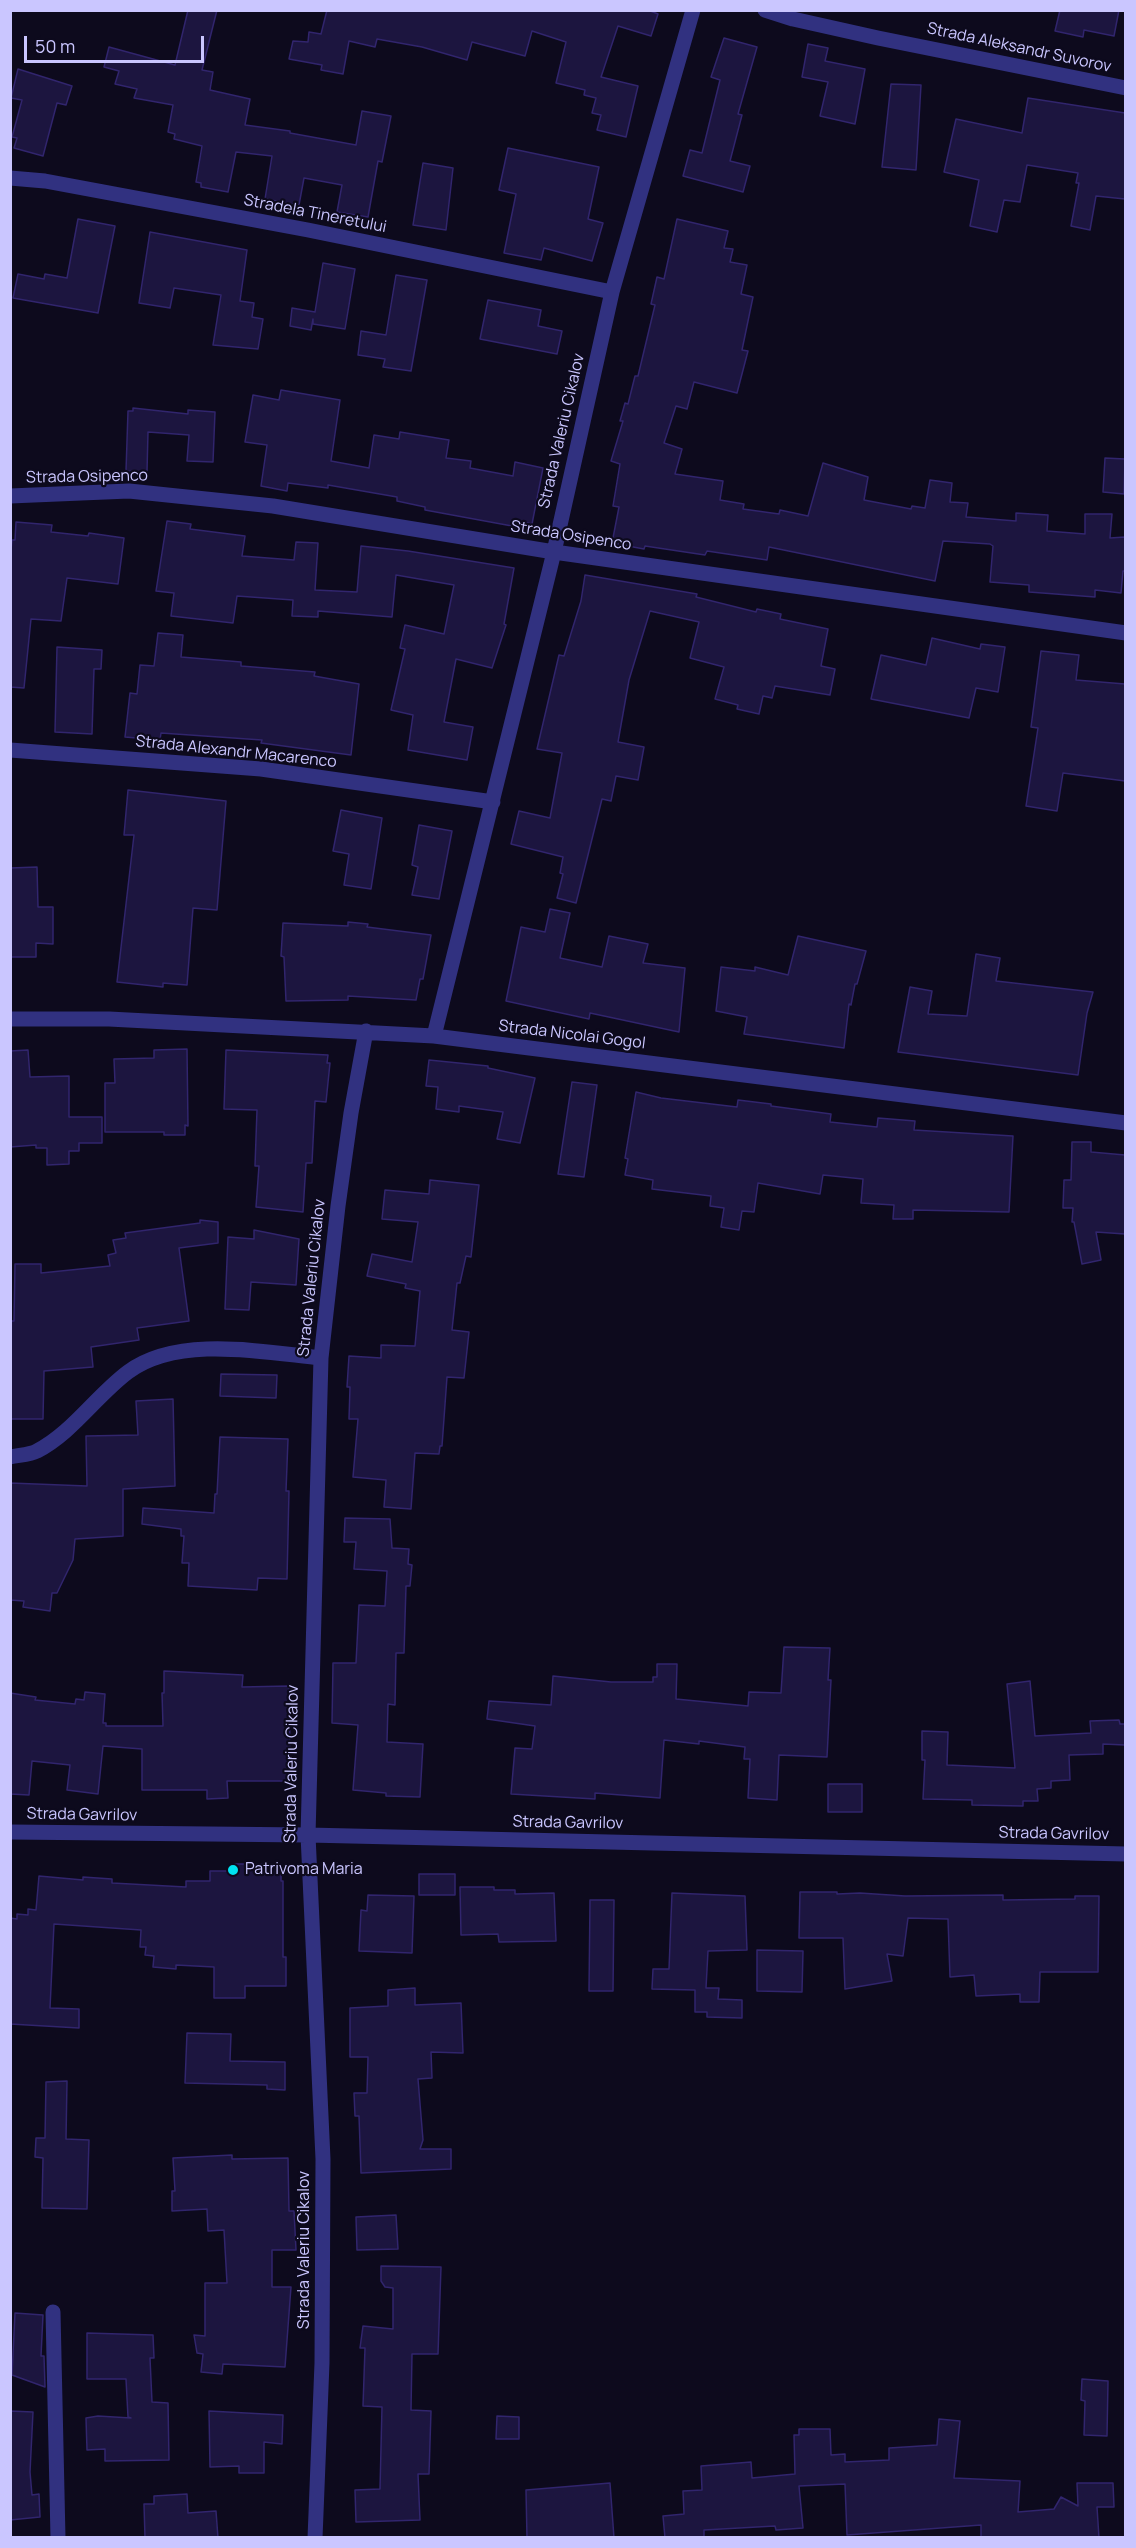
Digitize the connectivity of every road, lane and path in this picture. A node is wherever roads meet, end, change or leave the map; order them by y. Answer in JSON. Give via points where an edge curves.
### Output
{"nodes":[{"id":1,"x":693,"y":10,"type":"edge"},
{"id":2,"x":765,"y":10,"type":"edge"},
{"id":3,"x":1125,"y":88,"type":"edge"},
{"id":4,"x":10,"y":178,"type":"edge"},
{"id":5,"x":612,"y":291,"type":"junction"},
{"id":6,"x":10,"y":496,"type":"edge"},
{"id":7,"x":554,"y":552,"type":"junction"},
{"id":8,"x":1125,"y":633,"type":"edge"},
{"id":9,"x":10,"y":750,"type":"edge"},
{"id":10,"x":493,"y":802,"type":"junction"},
{"id":11,"x":10,"y":1018,"type":"edge"},
{"id":12,"x":366,"y":1031,"type":"junction"},
{"id":13,"x":434,"y":1036,"type":"junction"},
{"id":14,"x":1125,"y":1123,"type":"edge"},
{"id":15,"x":321,"y":1358,"type":"junction"},
{"id":16,"x":10,"y":1457,"type":"edge"},
{"id":17,"x":10,"y":1832,"type":"edge"},
{"id":18,"x":308,"y":1835,"type":"junction"},
{"id":19,"x":1125,"y":1854,"type":"edge"},
{"id":20,"x":53,"y":2312,"type":"dead end"},
{"id":21,"x":58,"y":2538,"type":"edge"},
{"id":22,"x":315,"y":2538,"type":"edge"}],
"edges":[{"from":1,"to":5,"type":"street","name":"Strada Valeriu Cikalov"},
{"from":2,"to":3,"type":"street","name":"Strada Aleksandr Suvorov","via":[[867,36]]},
{"from":4,"to":5,"type":"street","name":"Stradela Tineretului","via":[[308,230]]},
{"from":5,"to":7,"type":"street","name":"Strada Valeriu Cikalov"},
{"from":6,"to":7,"type":"street","name":"Strada Osipenco","via":[[129,491],[261,505]]},
{"from":7,"to":8,"type":"street","name":"Strada Osipenco"},
{"from":7,"to":10,"type":"street","name":"Strada Valeriu Cikalov"},
{"from":9,"to":10,"type":"street","name":"Strada Alexandr Macarenco","via":[[261,769]]},
{"from":10,"to":13,"type":"street","name":"Strada Valeriu Cikalov"},
{"from":11,"to":12,"type":"street","name":"Strada Nicolai Gogol"},
{"from":12,"to":13,"type":"street","name":"Strada Nicolai Gogol"},
{"from":12,"to":15,"type":"street","name":"Strada Valeriu Cikalov","via":[[338,1206]]},
{"from":13,"to":14,"type":"street","name":"Strada Nicolai Gogol"},
{"from":15,"to":16,"type":"street","via":[[206,1349],[168,1353],[129,1371],[36,1452]]},
{"from":15,"to":18,"type":"street","name":"Strada Valeriu Cikalov"},
{"from":17,"to":18,"type":"street","name":"Strada Gavrilov"},
{"from":18,"to":19,"type":"street","name":"Strada Gavrilov"},
{"from":18,"to":22,"type":"street","name":"Strada Valeriu Cikalov","via":[[323,2159],[322,2363]]},
{"from":20,"to":21,"type":"street"}]}
